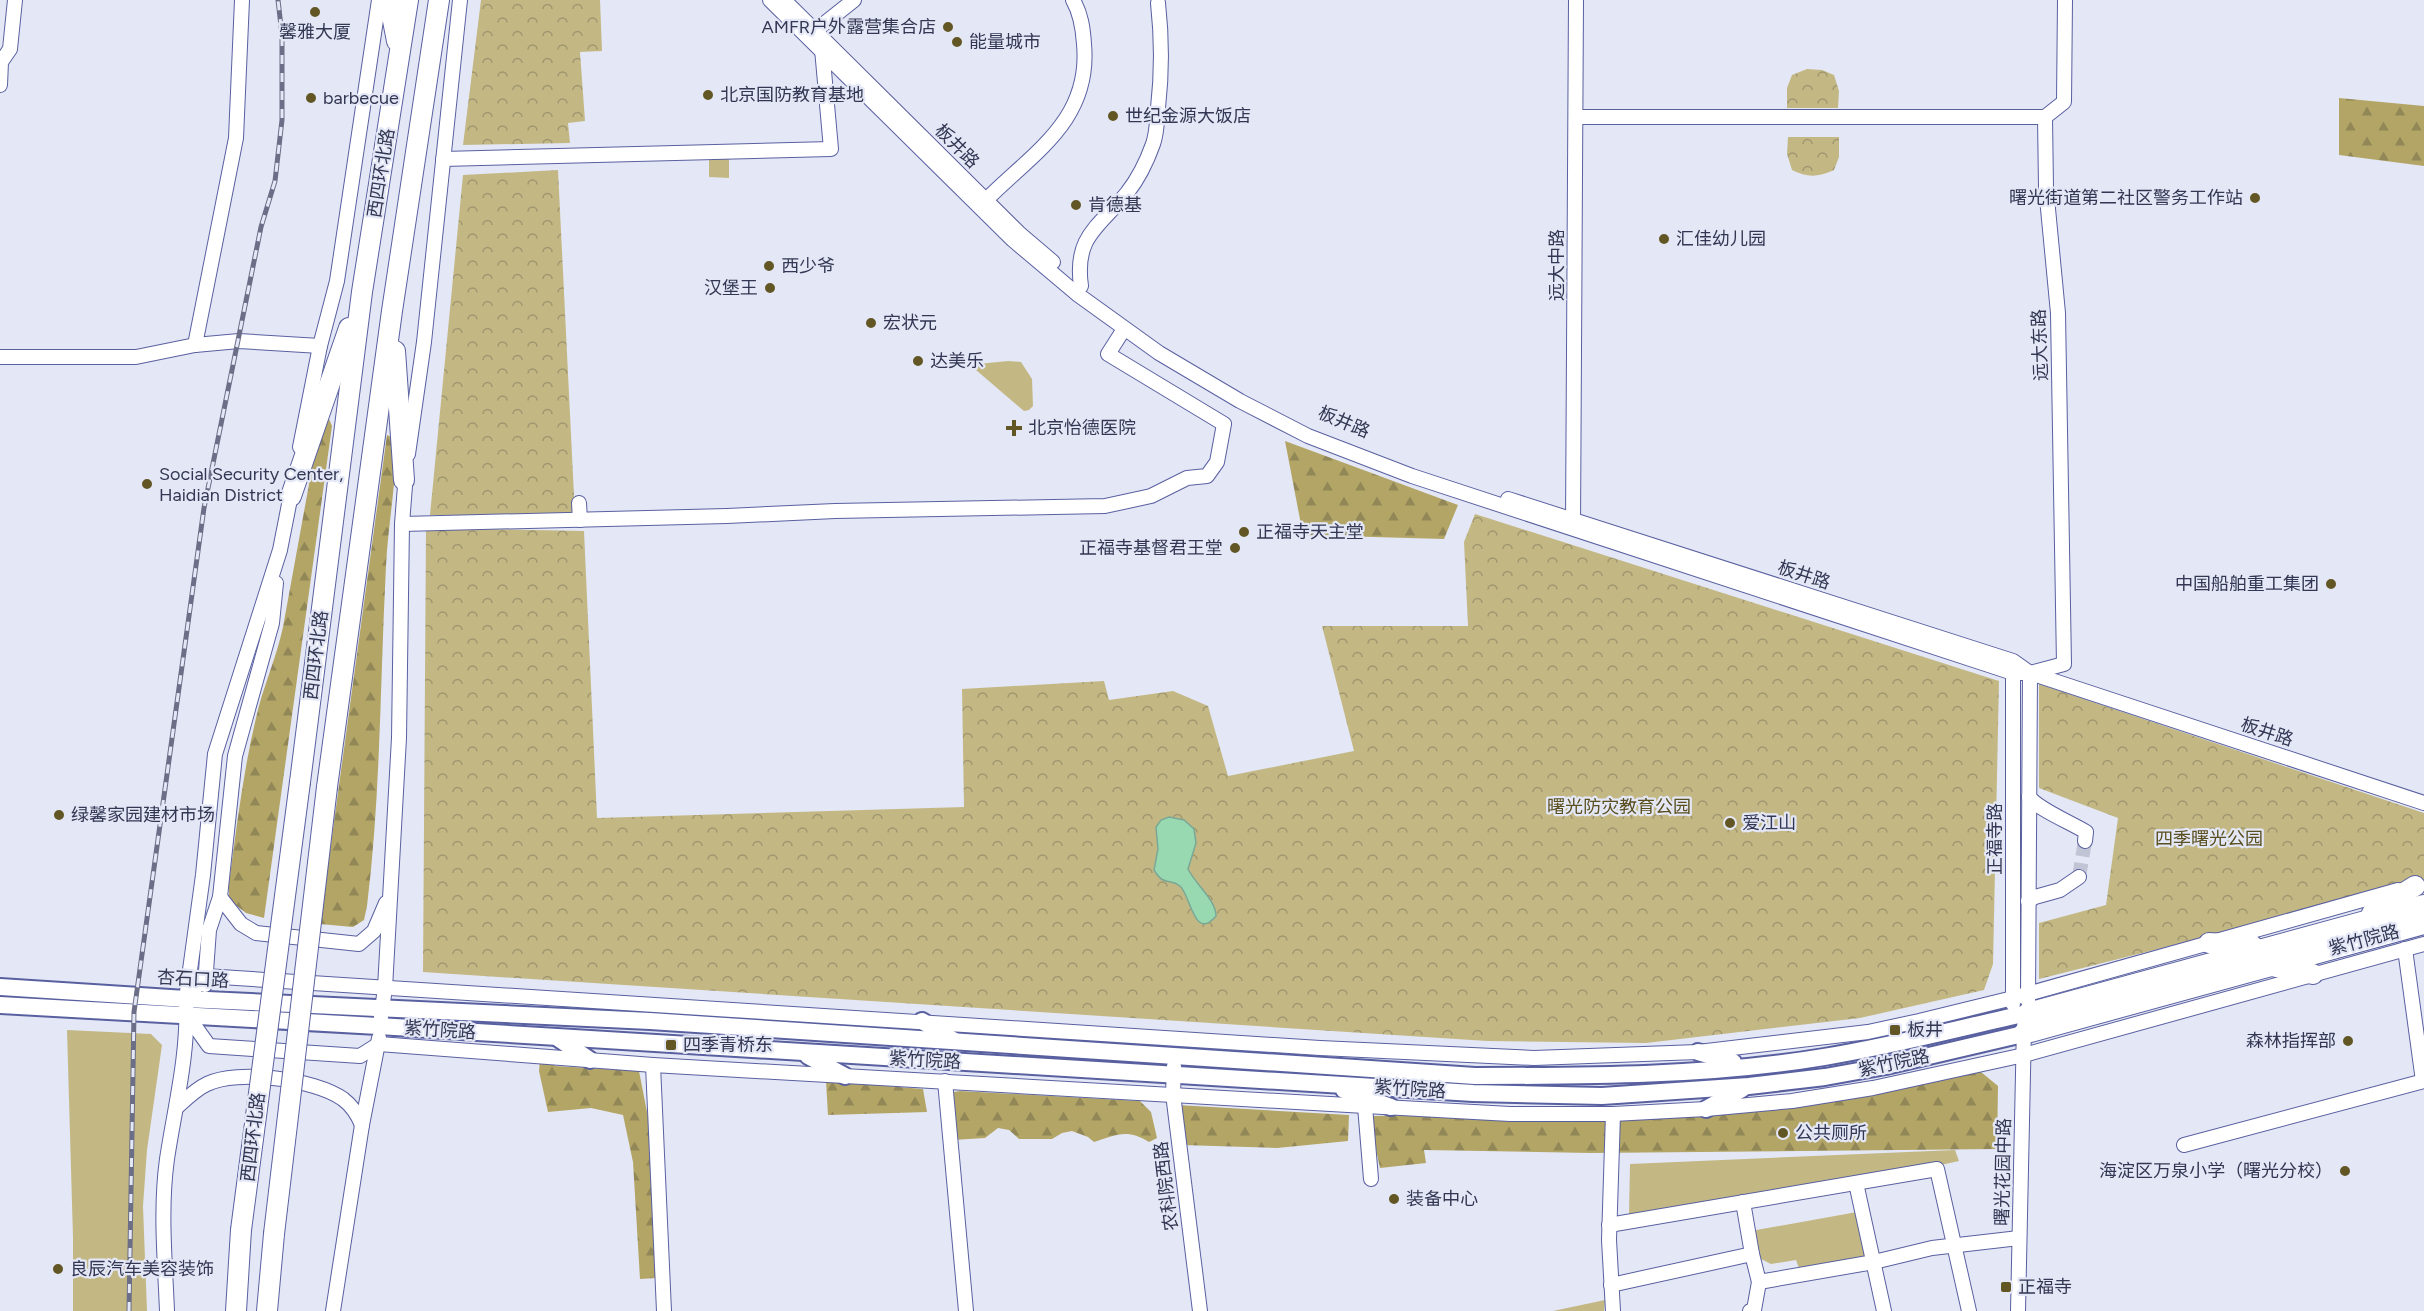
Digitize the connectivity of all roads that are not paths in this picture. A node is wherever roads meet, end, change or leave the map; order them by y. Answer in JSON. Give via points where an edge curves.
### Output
{"nodes":[{"id":1,"x":15,"y":0,"type":"edge"},
{"id":2,"x":242,"y":0,"type":"edge"},
{"id":3,"x":379,"y":0,"type":"edge"},
{"id":4,"x":389,"y":0,"type":"edge"},
{"id":5,"x":408,"y":0,"type":"edge"},
{"id":6,"x":439,"y":0,"type":"edge"},
{"id":7,"x":444,"y":0,"type":"edge"},
{"id":8,"x":460,"y":0,"type":"edge"},
{"id":9,"x":770,"y":0,"type":"edge"},
{"id":10,"x":784,"y":0,"type":"edge"},
{"id":11,"x":854,"y":0,"type":"edge"},
{"id":12,"x":1073,"y":0,"type":"edge"},
{"id":13,"x":1576,"y":0,"type":"edge"},
{"id":14,"x":2064,"y":0,"type":"edge"},
{"id":15,"x":1158,"y":3,"type":"dead end"},
{"id":16,"x":435,"y":26,"type":"junction"},
{"id":17,"x":820,"y":41,"type":"junction"},
{"id":18,"x":400,"y":56,"type":"junction"},
{"id":19,"x":0,"y":85,"type":"edge"},
{"id":20,"x":1576,"y":117,"type":"junction"},
{"id":21,"x":2045,"y":117,"type":"junction"},
{"id":22,"x":443,"y":159,"type":"junction"},
{"id":23,"x":986,"y":200,"type":"junction"},
{"id":24,"x":1081,"y":286,"type":"junction"},
{"id":25,"x":362,"y":292,"type":"junction"},
{"id":26,"x":392,"y":311,"type":"junction"},
{"id":27,"x":1124,"y":328,"type":"junction"},
{"id":28,"x":195,"y":345,"type":"junction"},
{"id":29,"x":320,"y":346,"type":"junction"},
{"id":30,"x":0,"y":357,"type":"edge"},
{"id":31,"x":405,"y":480,"type":"junction"},
{"id":32,"x":291,"y":496,"type":"junction"},
{"id":33,"x":579,"y":503,"type":"dead end"},
{"id":34,"x":580,"y":520,"type":"junction"},
{"id":35,"x":402,"y":524,"type":"junction"},
{"id":36,"x":1573,"y":525,"type":"junction"},
{"id":37,"x":280,"y":550,"type":"junction"},
{"id":38,"x":2013,"y":667,"type":"junction"},
{"id":39,"x":2030,"y":674,"type":"junction"},
{"id":40,"x":2029,"y":797,"type":"junction"},
{"id":41,"x":2424,"y":803,"type":"edge"},
{"id":42,"x":2085,"y":841,"type":"dead end"},
{"id":43,"x":203,"y":875,"type":"junction"},
{"id":44,"x":2079,"y":877,"type":"dead end"},
{"id":45,"x":2420,"y":885,"type":"edge"},
{"id":46,"x":389,"y":896,"type":"junction"},
{"id":47,"x":220,"y":897,"type":"junction"},
{"id":48,"x":2028,"y":901,"type":"junction"},
{"id":49,"x":2424,"y":905,"type":"edge"},
{"id":50,"x":2357,"y":923,"type":"junction"},
{"id":51,"x":2424,"y":924,"type":"edge"},
{"id":52,"x":209,"y":930,"type":"junction"},
{"id":53,"x":2209,"y":943,"type":"junction"},
{"id":54,"x":2424,"y":944,"type":"edge"},
{"id":55,"x":2405,"y":949,"type":"junction"},
{"id":56,"x":2271,"y":956,"type":"junction"},
{"id":57,"x":2313,"y":974,"type":"junction"},
{"id":58,"x":205,"y":976,"type":"junction"},
{"id":59,"x":0,"y":987,"type":"edge"},
{"id":60,"x":386,"y":988,"type":"junction"},
{"id":61,"x":2013,"y":998,"type":"junction"},
{"id":62,"x":204,"y":999,"type":"junction"},
{"id":63,"x":0,"y":1005,"type":"edge"},
{"id":64,"x":187,"y":1007,"type":"junction"},
{"id":65,"x":2023,"y":1007,"type":"junction"},
{"id":66,"x":383,"y":1008,"type":"junction"},
{"id":67,"x":921,"y":1021,"type":"junction"},
{"id":68,"x":378,"y":1026,"type":"junction"},
{"id":69,"x":2023,"y":1034,"type":"junction"},
{"id":70,"x":558,"y":1038,"type":"junction"},
{"id":71,"x":1174,"y":1038,"type":"junction"},
{"id":72,"x":956,"y":1042,"type":"junction"},
{"id":73,"x":379,"y":1044,"type":"junction"},
{"id":74,"x":802,"y":1052,"type":"junction"},
{"id":75,"x":1698,"y":1052,"type":"junction"},
{"id":76,"x":2024,"y":1055,"type":"junction"},
{"id":77,"x":1174,"y":1056,"type":"junction"},
{"id":78,"x":590,"y":1060,"type":"junction"},
{"id":79,"x":653,"y":1065,"type":"junction"},
{"id":80,"x":1745,"y":1066,"type":"junction"},
{"id":81,"x":1174,"y":1074,"type":"junction"},
{"id":82,"x":845,"y":1076,"type":"junction"},
{"id":83,"x":945,"y":1081,"type":"junction"},
{"id":84,"x":2423,"y":1081,"type":"edge"},
{"id":85,"x":1326,"y":1084,"type":"junction"},
{"id":86,"x":1749,"y":1086,"type":"junction"},
{"id":87,"x":1173,"y":1094,"type":"junction"},
{"id":88,"x":1365,"y":1106,"type":"junction"},
{"id":89,"x":177,"y":1107,"type":"junction"},
{"id":90,"x":1390,"y":1107,"type":"junction"},
{"id":91,"x":1706,"y":1109,"type":"junction"},
{"id":92,"x":1613,"y":1113,"type":"junction"},
{"id":93,"x":362,"y":1125,"type":"junction"},
{"id":94,"x":2184,"y":1146,"type":"dead end"},
{"id":95,"x":1371,"y":1179,"type":"dead end"},
{"id":96,"x":1856,"y":1183,"type":"junction"},
{"id":97,"x":1743,"y":1202,"type":"junction"},
{"id":98,"x":1609,"y":1226,"type":"junction"},
{"id":99,"x":2019,"y":1238,"type":"junction"},
{"id":100,"x":1955,"y":1246,"type":"junction"},
{"id":101,"x":1752,"y":1254,"type":"junction"},
{"id":102,"x":1874,"y":1262,"type":"junction"},
{"id":103,"x":1759,"y":1282,"type":"junction"},
{"id":104,"x":1611,"y":1285,"type":"junction"},
{"id":105,"x":167,"y":1311,"type":"edge"},
{"id":106,"x":236,"y":1311,"type":"edge"},
{"id":107,"x":267,"y":1311,"type":"edge"},
{"id":108,"x":333,"y":1311,"type":"edge"},
{"id":109,"x":664,"y":1311,"type":"edge"},
{"id":110,"x":966,"y":1311,"type":"edge"},
{"id":111,"x":1200,"y":1311,"type":"edge"},
{"id":112,"x":1613,"y":1311,"type":"edge"},
{"id":113,"x":1750,"y":1311,"type":"edge"},
{"id":114,"x":1884,"y":1311,"type":"edge"},
{"id":115,"x":1969,"y":1311,"type":"edge"},
{"id":116,"x":2018,"y":1311,"type":"edge"}],
"edges":[{"from":1,"to":19,"type":"street","via":[[10,49],[1,62]]},
{"from":2,"to":28,"type":"street","via":[[236,138]]},
{"from":3,"to":29,"type":"street","name":"西四环北路","via":[[337,281]]},
{"from":4,"to":18,"type":"highway"},
{"from":5,"to":18,"type":"highway","name":"西四环北路"},
{"from":6,"to":16,"type":"highway","name":"西四环北路"},
{"from":7,"to":16,"type":"highway"},
{"from":8,"to":22,"type":"street"},
{"from":9,"to":17,"type":"street"},
{"from":10,"to":17,"type":"street","name":"板井路"},
{"from":11,"to":17,"type":"street"},
{"from":12,"to":23,"type":"street","via":[[1079,11],[1085,55],[1082,86],[1074,108],[1063,125]]},
{"from":13,"to":20,"type":"street","name":"远大中路"},
{"from":14,"to":21,"type":"street","via":[[2064,102]]},
{"from":15,"to":24,"type":"street","via":[[1162,42],[1153,143],[1128,192],[1092,229],[1081,254]]},
{"from":16,"to":26,"type":"highway","name":"西四环北路"},
{"from":17,"to":22,"type":"street","via":[[831,149]]},
{"from":17,"to":23,"type":"street","name":"板井路"},
{"from":17,"to":27,"type":"street","via":[[1013,240]]},
{"from":18,"to":25,"type":"highway","name":"西四环北路"},
{"from":20,"to":21,"type":"street"},
{"from":20,"to":36,"type":"street","name":"远大中路"},
{"from":21,"to":39,"type":"street","name":"远大东路","via":[[2046,188],[2058,313],[2064,664]]},
{"from":22,"to":31,"type":"street"},
{"from":23,"to":24,"type":"street","name":"板井路"},
{"from":24,"to":36,"type":"street","name":"板井路","via":[[1163,347],[1243,394],[1312,428],[1391,461]]},
{"from":25,"to":32,"type":"highway"},
{"from":25,"to":106,"type":"highway","name":"西四环北路","bridge":true,"via":[[241,1230]]},
{"from":26,"to":31,"type":"highway"},
{"from":26,"to":107,"type":"highway","name":"西四环北路","bridge":true,"via":[[327,787]]},
{"from":27,"to":34,"type":"street","via":[[1108,354],[1224,424],[1217,462],[1207,476],[1187,478],[1151,496],[1105,506]]},
{"from":27,"to":36,"type":"street","via":[[1240,401],[1308,436],[1412,476]]},
{"from":28,"to":29,"type":"street","via":[[239,341]]},
{"from":28,"to":30,"type":"street","via":[[136,357]]},
{"from":29,"to":32,"type":"street","name":"西四环北路"},
{"from":31,"to":35,"type":"street"},
{"from":32,"to":37,"type":"street","name":"西四环北路"},
{"from":33,"to":34,"type":"street"},
{"from":34,"to":35,"type":"street"},
{"from":35,"to":46,"type":"street","via":[[399,738]]},
{"from":36,"to":38,"type":"street","name":"板井路"},
{"from":37,"to":43,"type":"street","name":"西四环北路","via":[[215,754]]},
{"from":37,"to":47,"type":"street","name":"西四环北路","via":[[272,623],[235,756]]},
{"from":38,"to":39,"type":"street","name":"板井路"},
{"from":38,"to":61,"type":"street","name":"正福寺路"},
{"from":39,"to":40,"type":"street","name":"正福寺路"},
{"from":39,"to":41,"type":"street","name":"板井路"},
{"from":40,"to":42,"type":"street","via":[[2036,806],[2086,832]]},
{"from":40,"to":48,"type":"street","name":"正福寺路"},
{"from":43,"to":52,"type":"street"},
{"from":43,"to":64,"type":"street","name":"西四环北路"},
{"from":44,"to":48,"type":"street","via":[[2060,890]]},
{"from":45,"to":50,"type":"highway"},
{"from":45,"to":53,"type":"street","name":"紫竹院路"},
{"from":46,"to":47,"type":"street","via":[[374,931],[359,944],[256,933],[241,924]]},
{"from":46,"to":60,"type":"street"},
{"from":47,"to":52,"type":"street","name":"西四环北路"},
{"from":48,"to":65,"type":"street","name":"正福寺路"},
{"from":49,"to":50,"type":"highway","name":"紫竹院路"},
{"from":50,"to":56,"type":"highway","name":"紫竹院路"},
{"from":51,"to":56,"type":"highway","name":"紫竹院路"},
{"from":52,"to":58,"type":"street","name":"西四环北路"},
{"from":53,"to":56,"type":"highway"},
{"from":53,"to":65,"type":"street","name":"紫竹院路"},
{"from":54,"to":55,"type":"street","name":"紫竹院路"},
{"from":55,"to":57,"type":"street","name":"紫竹院路"},
{"from":55,"to":84,"type":"street"},
{"from":56,"to":57,"type":"highway"},
{"from":56,"to":65,"type":"highway","name":"紫竹院路"},
{"from":56,"to":69,"type":"highway","name":"紫竹院路"},
{"from":57,"to":76,"type":"street","name":"紫竹院路"},
{"from":58,"to":60,"type":"street","name":"紫竹院路"},
{"from":58,"to":62,"type":"street","name":"西四环北路"},
{"from":58,"to":64,"type":"street"},
{"from":59,"to":64,"type":"main road","name":"杏石口路"},
{"from":60,"to":66,"type":"street"},
{"from":60,"to":67,"type":"street","name":"紫竹院路"},
{"from":61,"to":65,"type":"street","name":"正福寺路"},
{"from":61,"to":75,"type":"street","name":"紫竹院路","via":[[1868,1032]]},
{"from":62,"to":64,"type":"main road","name":"杏石口路"},
{"from":62,"to":66,"type":"main road","name":"杏石口路"},
{"from":63,"to":64,"type":"main road","name":"杏石口路"},
{"from":64,"to":68,"type":"main road","name":"杏石口路"},
{"from":64,"to":73,"type":"street","via":[[209,1046],[360,1056]]},
{"from":64,"to":89,"type":"street","name":"西四环北路"},
{"from":65,"to":69,"type":"street","name":"曙光花园中路"},
{"from":65,"to":80,"type":"main road","name":"紫竹院路","via":[[1822,1057]]},
{"from":66,"to":68,"type":"street"},
{"from":66,"to":72,"type":"main road","name":"紫竹院路"},
{"from":67,"to":71,"type":"street","name":"紫竹院路"},
{"from":67,"to":72,"type":"main road"},
{"from":68,"to":70,"type":"main road","name":"紫竹院路"},
{"from":68,"to":73,"type":"street"},
{"from":69,"to":76,"type":"street","name":"曙光花园中路"},
{"from":69,"to":86,"type":"main road","name":"紫竹院路","via":[[1886,1066]]},
{"from":70,"to":74,"type":"main road","name":"紫竹院路"},
{"from":70,"to":78,"type":"main road"},
{"from":71,"to":75,"type":"street","name":"紫竹院路","via":[[1534,1058]]},
{"from":71,"to":77,"type":"street","name":"农科院西路"},
{"from":72,"to":77,"type":"main road","name":"紫竹院路"},
{"from":73,"to":78,"type":"street","name":"紫竹院路"},
{"from":73,"to":93,"type":"street"},
{"from":74,"to":81,"type":"main road","name":"紫竹院路"},
{"from":74,"to":82,"type":"main road"},
{"from":75,"to":80,"type":"main road"},
{"from":76,"to":91,"type":"street","name":"紫竹院路","via":[[1873,1088]]},
{"from":76,"to":99,"type":"street","name":"曙光花园中路"},
{"from":77,"to":80,"type":"main road","name":"紫竹院路","via":[[1475,1076],[1601,1076]]},
{"from":77,"to":81,"type":"street","name":"农科院西路"},
{"from":78,"to":79,"type":"street","name":"紫竹院路"},
{"from":79,"to":82,"type":"street","name":"紫竹院路"},
{"from":79,"to":109,"type":"street"},
{"from":81,"to":85,"type":"main road","name":"紫竹院路"},
{"from":81,"to":87,"type":"street","name":"农科院西路"},
{"from":82,"to":83,"type":"street","name":"紫竹院路"},
{"from":83,"to":87,"type":"street","name":"紫竹院路"},
{"from":83,"to":110,"type":"street"},
{"from":84,"to":94,"type":"street"},
{"from":85,"to":86,"type":"main road","name":"紫竹院路","via":[[1602,1096]]},
{"from":85,"to":90,"type":"main road"},
{"from":86,"to":91,"type":"main road"},
{"from":87,"to":88,"type":"street","name":"紫竹院路"},
{"from":87,"to":111,"type":"street","name":"农科院西路"},
{"from":88,"to":90,"type":"street","name":"紫竹院路"},
{"from":88,"to":95,"type":"street"},
{"from":89,"to":93,"type":"street","via":[[207,1084],[221,1079],[277,1079],[317,1087],[343,1099]]},
{"from":89,"to":105,"type":"street","name":"西四环北路","via":[[167,1160]]},
{"from":90,"to":92,"type":"street","name":"紫竹院路","via":[[1510,1114]]},
{"from":91,"to":92,"type":"street","name":"紫竹院路"},
{"from":92,"to":98,"type":"street"},
{"from":93,"to":108,"type":"street"},
{"from":96,"to":97,"type":"street"},
{"from":96,"to":100,"type":"street","via":[[1937,1169]]},
{"from":96,"to":102,"type":"street"},
{"from":97,"to":98,"type":"street"},
{"from":97,"to":101,"type":"street"},
{"from":98,"to":104,"type":"street"},
{"from":99,"to":100,"type":"street"},
{"from":99,"to":116,"type":"street","name":"曙光花园中路"},
{"from":100,"to":102,"type":"street"},
{"from":100,"to":115,"type":"street"},
{"from":101,"to":103,"type":"street"},
{"from":101,"to":104,"type":"street"},
{"from":102,"to":103,"type":"street"},
{"from":102,"to":114,"type":"street"},
{"from":103,"to":113,"type":"street","via":[[1754,1310]]},
{"from":104,"to":112,"type":"street"}]}
